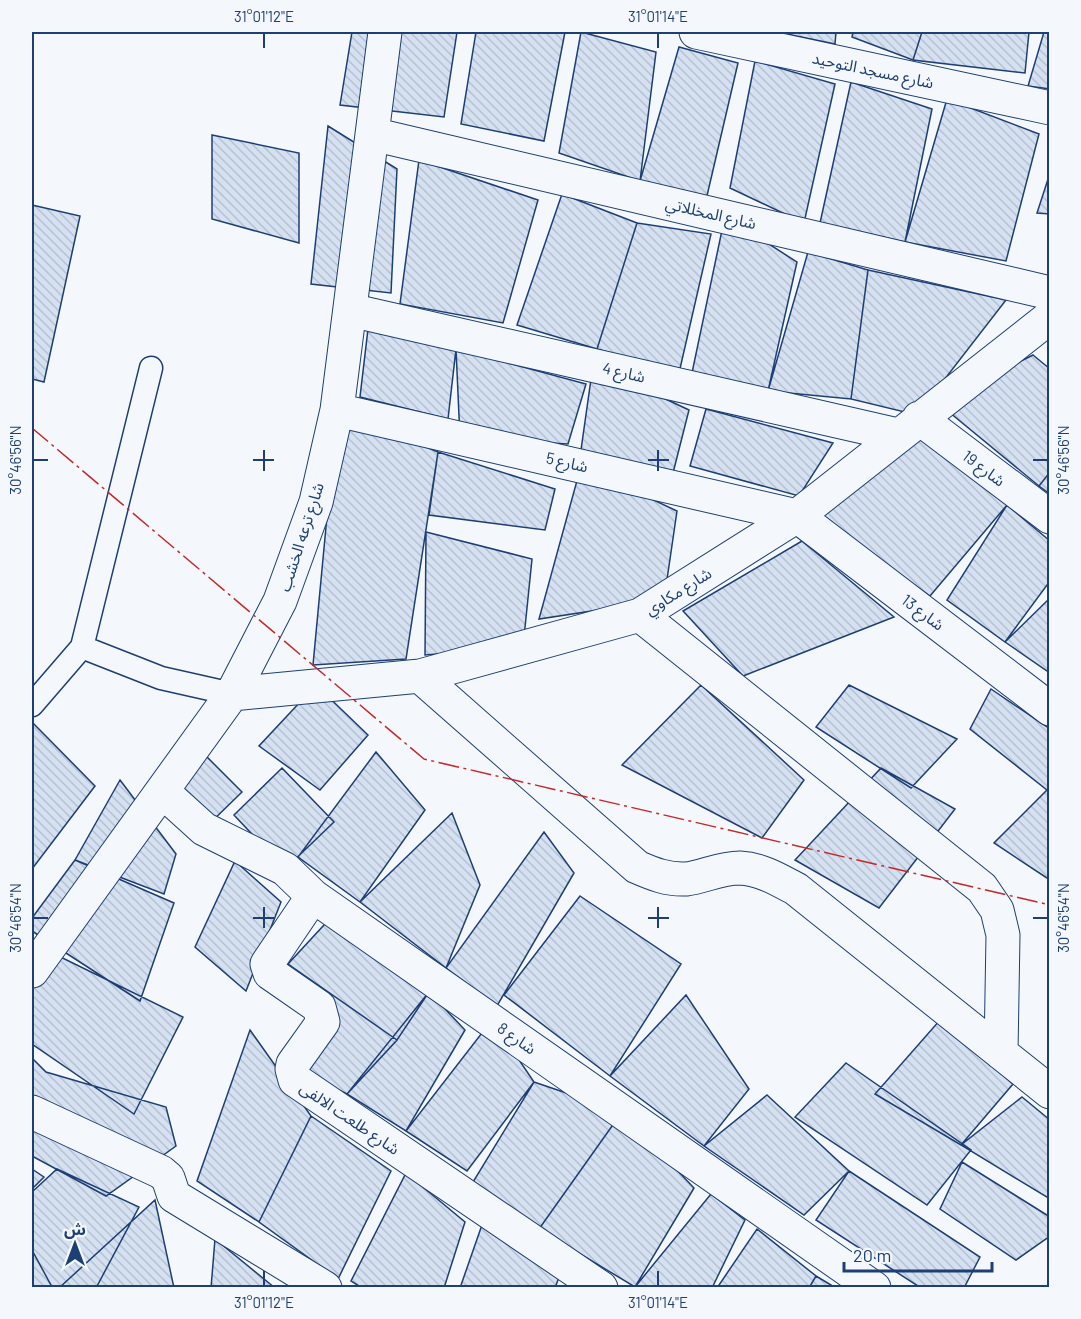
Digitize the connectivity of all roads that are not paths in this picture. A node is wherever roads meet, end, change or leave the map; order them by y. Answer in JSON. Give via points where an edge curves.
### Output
{"nodes":[{"id":1,"x":385,"y":32,"type":"edge"},
{"id":2,"x":696,"y":32,"type":"edge"},
{"id":3,"x":1050,"y":108,"type":"edge"},
{"id":4,"x":372,"y":134,"type":"junction"},
{"id":5,"x":1050,"y":293,"type":"edge"},
{"id":6,"x":350,"y":310,"type":"junction"},
{"id":7,"x":1042,"y":333,"type":"edge"},
{"id":8,"x":151,"y":368,"type":"dead end"},
{"id":9,"x":337,"y":410,"type":"junction"},
{"id":10,"x":908,"y":426,"type":"junction"},
{"id":11,"x":797,"y":516,"type":"junction"},
{"id":12,"x":1050,"y":517,"type":"edge"},
{"id":13,"x":640,"y":615,"type":"junction"},
{"id":14,"x":82,"y":647,"type":"junction"},
{"id":15,"x":420,"y":676,"type":"junction"},
{"id":16,"x":232,"y":694,"type":"junction"},
{"id":17,"x":32,"y":705,"type":"edge"},
{"id":18,"x":1050,"y":709,"type":"edge"},
{"id":19,"x":162,"y":791,"type":"junction"},
{"id":20,"x":313,"y":896,"type":"junction"},
{"id":21,"x":32,"y":971,"type":"edge"},
{"id":22,"x":1001,"y":1053,"type":"junction"},
{"id":23,"x":1050,"y":1092,"type":"edge"},
{"id":24,"x":32,"y":1112,"type":"edge"},
{"id":25,"x":325,"y":1287,"type":"edge"},
{"id":26,"x":601,"y":1287,"type":"edge"},
{"id":27,"x":874,"y":1287,"type":"edge"}],
"edges":[{"from":1,"to":4,"type":"street","name":"شارع ترعه الخشب"},
{"from":2,"to":3,"type":"street","name":"شارع مسجد التوحيد"},
{"from":4,"to":5,"type":"street","name":"شارع المخللاتي"},
{"from":4,"to":6,"type":"street","name":"شارع ترعه الخشب"},
{"from":6,"to":9,"type":"street","name":"شارع ترعه الخشب"},
{"from":6,"to":10,"type":"street","name":"شارع 4"},
{"from":7,"to":10,"type":"street","name":"شارع مكاوي"},
{"from":8,"to":14,"type":"lane"},
{"from":9,"to":11,"type":"street","name":"شارع 5"},
{"from":9,"to":16,"type":"street","name":"شارع ترعه الخشب","via":[[315,502],[280,601]]},
{"from":10,"to":11,"type":"street","name":"شارع مكاوي"},
{"from":10,"to":12,"type":"street","name":"شارع 19"},
{"from":11,"to":13,"type":"street","name":"شارع مكاوي"},
{"from":11,"to":18,"type":"street","name":"شارع 13"},
{"from":13,"to":15,"type":"street","name":"شارع مكاوي"},
{"from":13,"to":22,"type":"street","via":[[982,888],[997,910],[1004,935]]},
{"from":14,"to":16,"type":"lane","via":[[161,678]]},
{"from":14,"to":17,"type":"lane"},
{"from":15,"to":16,"type":"street","name":"شارع مكاوي"},
{"from":15,"to":22,"type":"street","via":[[637,867],[661,877],[687,879],[711,871],[741,868],[770,875],[796,890]]},
{"from":16,"to":19,"type":"street","name":"شارع ترعه الخشب"},
{"from":19,"to":20,"type":"street","name":"شارع 8","via":[[204,829],[285,869]]},
{"from":19,"to":21,"type":"street","name":"شارع ترعه الخشب"},
{"from":20,"to":26,"type":"street","name":"شارع طلعت الالفى","via":[[267,964],[270,973],[319,1007],[323,1017],[294,1064],[295,1080]]},
{"from":20,"to":27,"type":"street","name":"شارع 8"},
{"from":22,"to":23,"type":"street"},
{"from":24,"to":25,"type":"street","via":[[161,1172],[168,1178],[174,1197]]}]}
